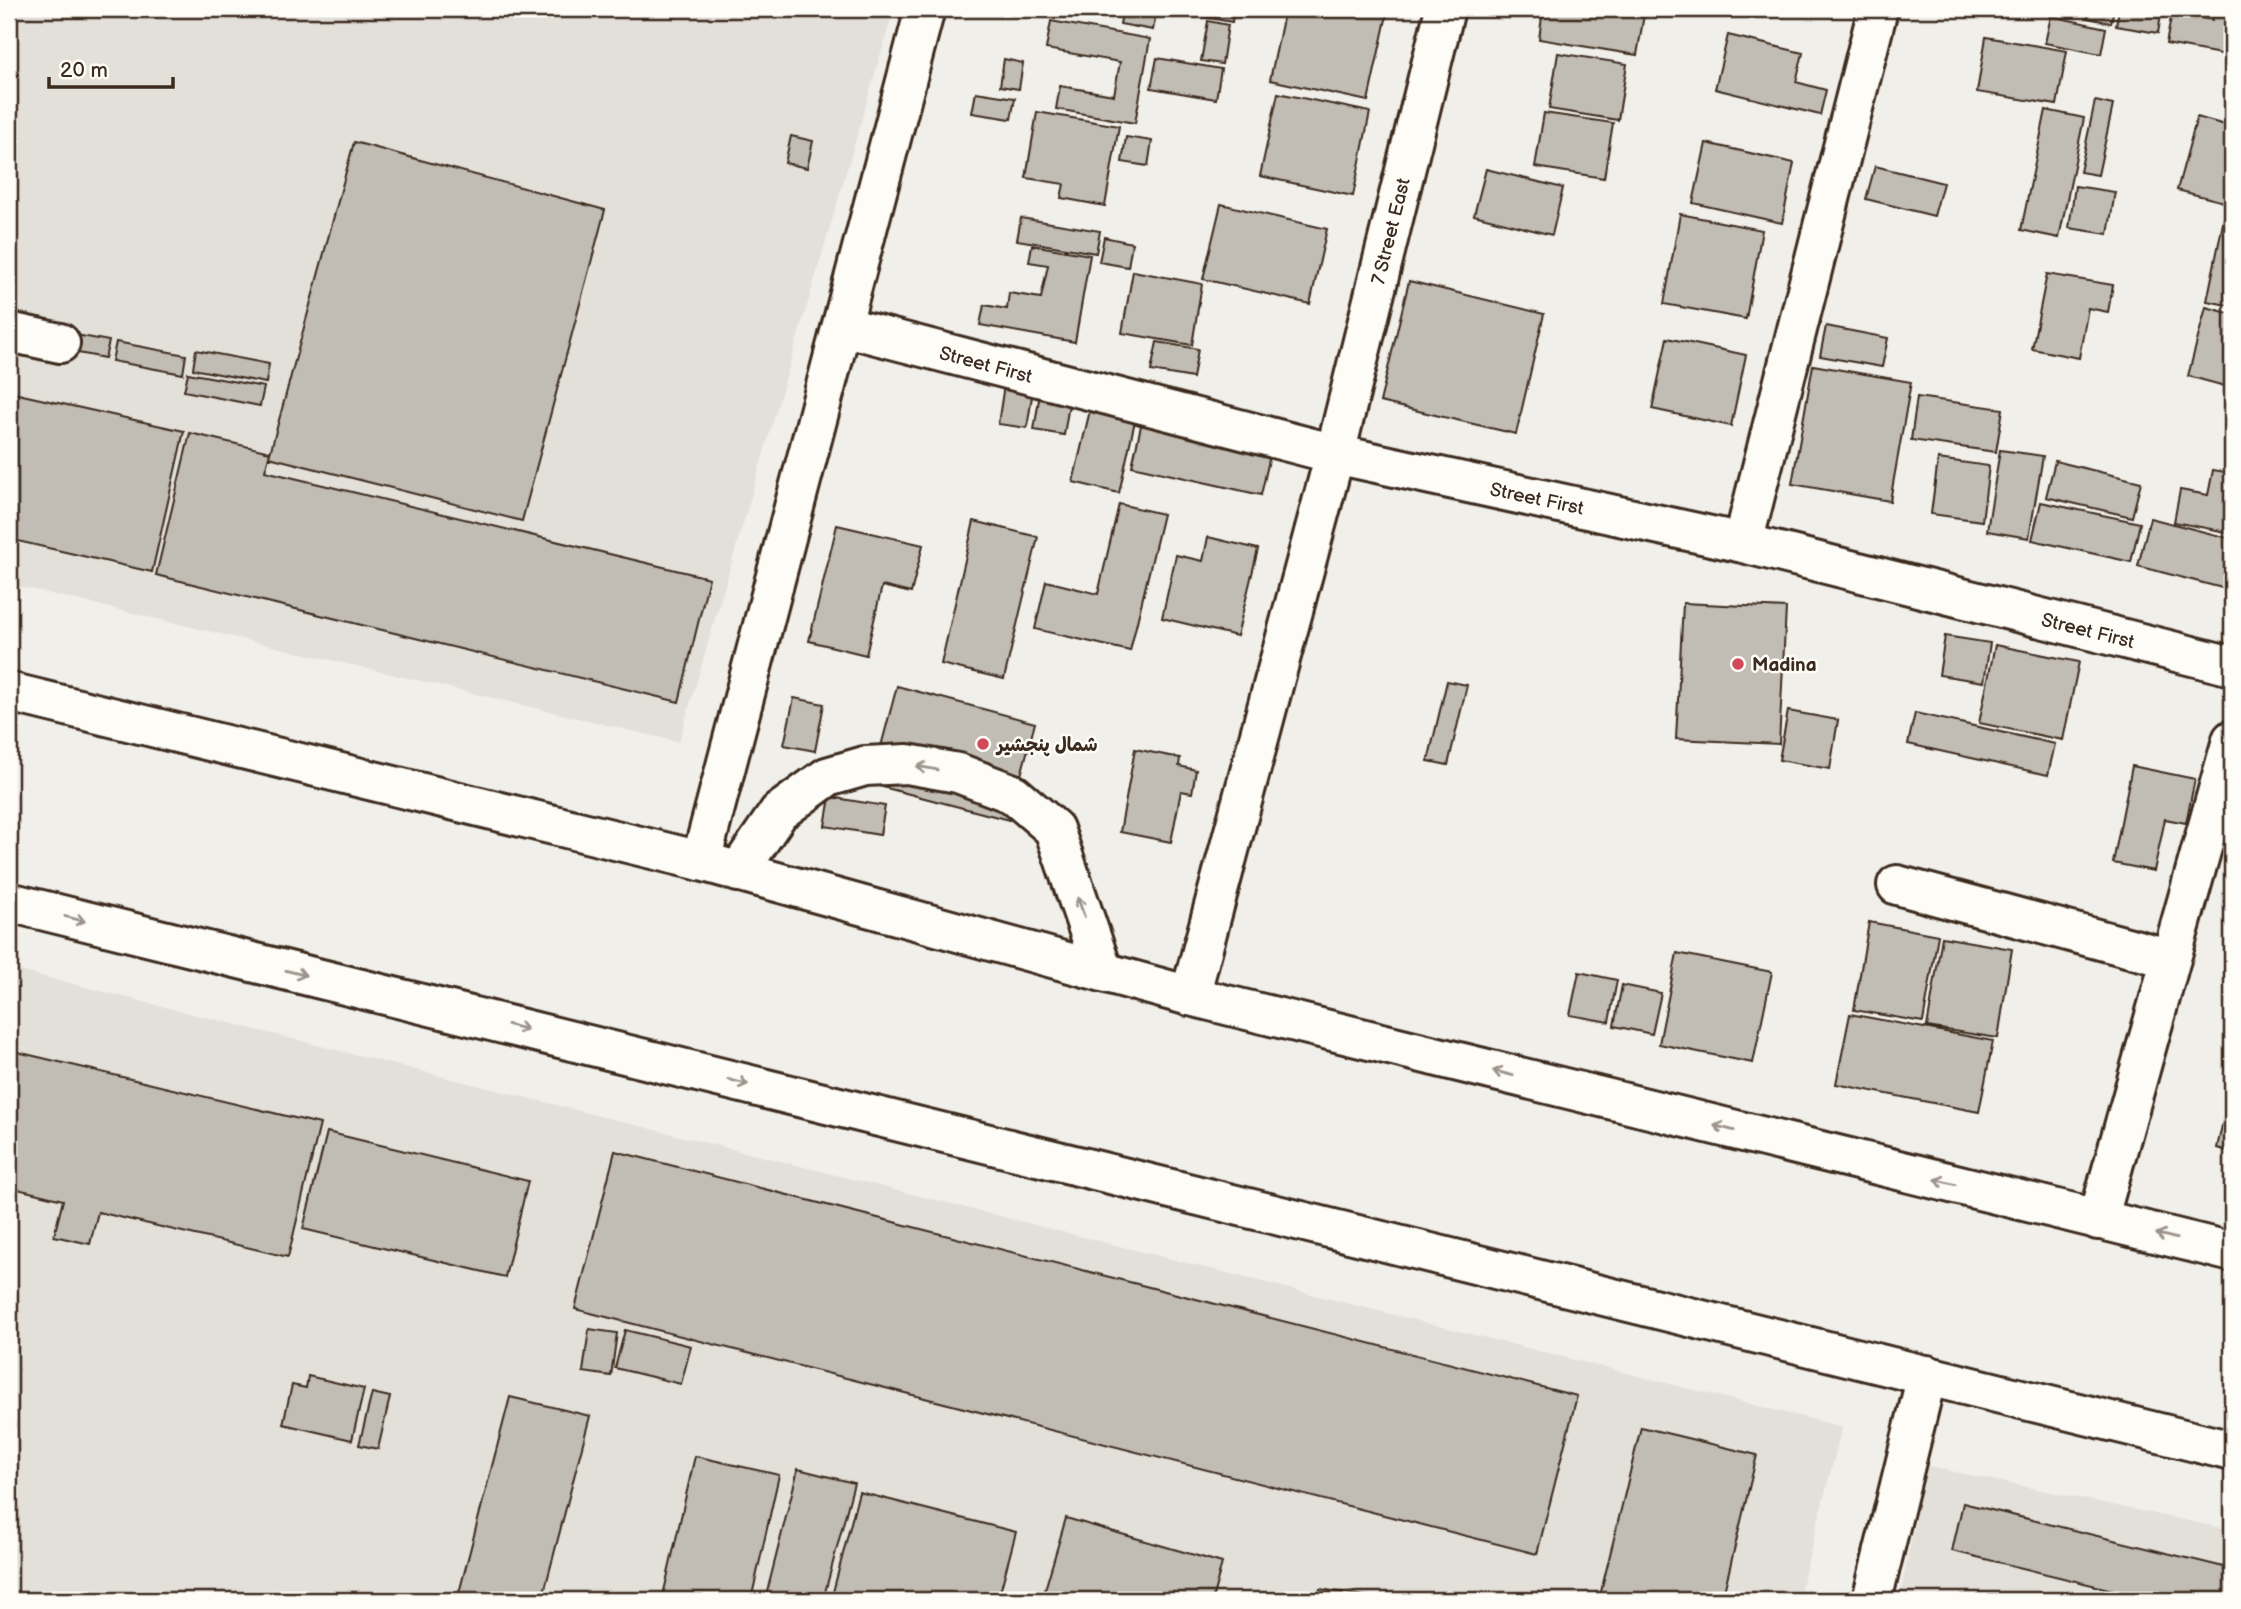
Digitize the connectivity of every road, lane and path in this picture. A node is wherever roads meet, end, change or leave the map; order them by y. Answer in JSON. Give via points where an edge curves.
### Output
{"nodes":[{"id":1,"x":925,"y":9,"type":"edge"},
{"id":2,"x":1445,"y":9,"type":"edge"},
{"id":3,"x":1878,"y":9,"type":"edge"},
{"id":4,"x":842,"y":326,"type":"junction"},
{"id":5,"x":9,"y":332,"type":"edge"},
{"id":6,"x":60,"y":343,"type":"dead end"},
{"id":7,"x":1335,"y":454,"type":"junction"},
{"id":8,"x":1743,"y":543,"type":"junction"},
{"id":9,"x":2232,"y":666,"type":"edge"},
{"id":10,"x":9,"y":692,"type":"edge"},
{"id":11,"x":2232,"y":740,"type":"edge"},
{"id":12,"x":701,"y":862,"type":"junction"},
{"id":13,"x":738,"y":872,"type":"junction"},
{"id":14,"x":1897,"y":885,"type":"dead end"},
{"id":15,"x":9,"y":902,"type":"edge"},
{"id":16,"x":2171,"y":959,"type":"junction"},
{"id":17,"x":1103,"y":972,"type":"junction"},
{"id":18,"x":1191,"y":996,"type":"junction"},
{"id":19,"x":2098,"y":1220,"type":"junction"},
{"id":20,"x":2232,"y":1252,"type":"edge"},
{"id":21,"x":1927,"y":1375,"type":"junction"},
{"id":22,"x":2232,"y":1451,"type":"edge"},
{"id":23,"x":1872,"y":1600,"type":"edge"}],
"edges":[{"from":1,"to":4,"type":"street"},
{"from":2,"to":7,"type":"street","name":"7 Street East"},
{"from":3,"to":8,"type":"street"},
{"from":4,"to":7,"type":"street","name":"Street First"},
{"from":4,"to":12,"type":"street"},
{"from":5,"to":6,"type":"street"},
{"from":7,"to":8,"type":"street","name":"Street First"},
{"from":7,"to":18,"type":"street","name":"7 Street East"},
{"from":8,"to":9,"type":"street","name":"Street First"},
{"from":10,"to":12,"type":"street"},
{"from":11,"to":16,"type":"street"},
{"from":12,"to":13,"type":"street"},
{"from":13,"to":17,"type":"street"},
{"from":17,"to":13,"type":"street","one_way":true,"via":[[1054,829],[1013,794],[958,773],[907,764],[865,766],[827,777],[779,812]]},
{"from":14,"to":16,"type":"street"},
{"from":15,"to":21,"type":"street","one_way":true},
{"from":16,"to":19,"type":"street"},
{"from":17,"to":18,"type":"street"},
{"from":19,"to":18,"type":"street","one_way":true},
{"from":20,"to":19,"type":"street","one_way":true},
{"from":21,"to":22,"type":"street"},
{"from":21,"to":23,"type":"street"}]}
